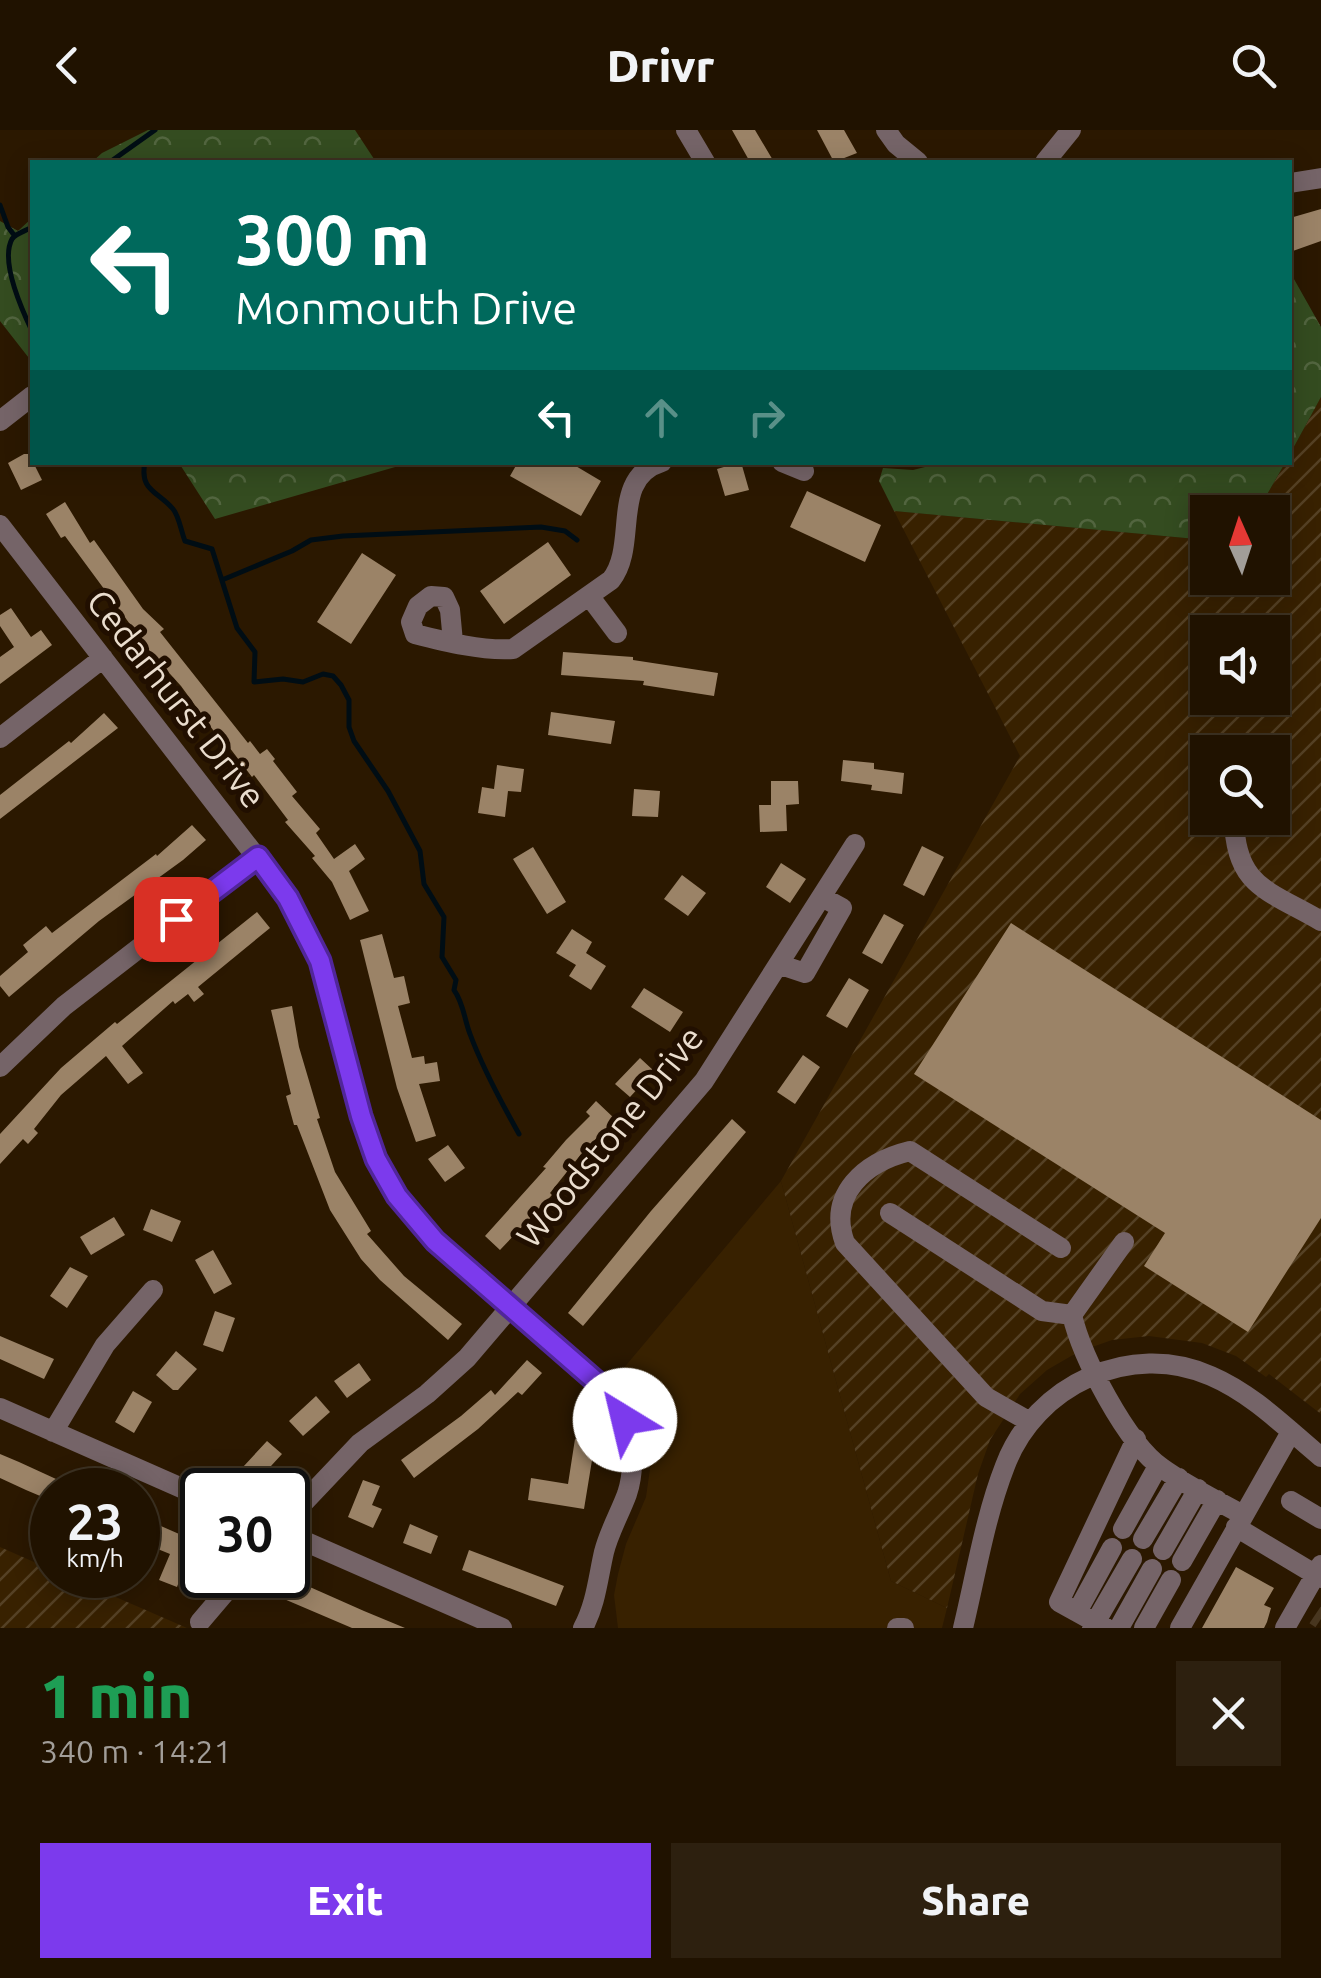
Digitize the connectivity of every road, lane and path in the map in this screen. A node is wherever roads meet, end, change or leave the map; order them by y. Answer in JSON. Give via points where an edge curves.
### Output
{"nodes":[{"id":1,"x":686,"y":130,"type":"edge"},
{"id":2,"x":886,"y":130,"type":"edge"},
{"id":3,"x":1071,"y":130,"type":"edge"},
{"id":4,"x":703,"y":160,"type":"edge"},
{"id":5,"x":916,"y":160,"type":"edge"},
{"id":6,"x":1046,"y":160,"type":"edge"},
{"id":7,"x":1321,"y":178,"type":"edge"},
{"id":8,"x":1292,"y":183,"type":"edge"},
{"id":9,"x":30,"y":398,"type":"edge"},
{"id":10,"x":0,"y":421,"type":"edge"},
{"id":11,"x":655,"y":465,"type":"edge"},
{"id":12,"x":790,"y":465,"type":"edge"},
{"id":13,"x":804,"y":470,"type":"dead end"},
{"id":14,"x":0,"y":526,"type":"edge"},
{"id":15,"x":590,"y":596,"type":"junction"},
{"id":16,"x":617,"y":633,"type":"dead end"},
{"id":17,"x":460,"y":643,"type":"dead end"},
{"id":18,"x":103,"y":658,"type":"junction"},
{"id":19,"x":0,"y":738,"type":"edge"},
{"id":20,"x":1235,"y":835,"type":"edge"},
{"id":21,"x":854,"y":844,"type":"dead end"},
{"id":22,"x":258,"y":857,"type":"junction"},
{"id":23,"x":1321,"y":921,"type":"edge"},
{"id":24,"x":0,"y":1068,"type":"edge"},
{"id":25,"x":890,"y":1213,"type":"dead end"},
{"id":26,"x":1124,"y":1242,"type":"dead end"},
{"id":27,"x":1061,"y":1248,"type":"dead end"},
{"id":28,"x":153,"y":1290,"type":"dead end"},
{"id":29,"x":511,"y":1307,"type":"junction"},
{"id":30,"x":1072,"y":1314,"type":"junction"},
{"id":31,"x":1094,"y":1374,"type":"junction"},
{"id":32,"x":0,"y":1408,"type":"edge"},
{"id":33,"x":1030,"y":1422,"type":"junction"},
{"id":34,"x":53,"y":1432,"type":"junction"},
{"id":35,"x":1291,"y":1432,"type":"junction"},
{"id":36,"x":1136,"y":1439,"type":"junction"},
{"id":37,"x":1321,"y":1457,"type":"edge"},
{"id":38,"x":1158,"y":1466,"type":"junction"},
{"id":39,"x":1188,"y":1484,"type":"junction"},
{"id":40,"x":180,"y":1487,"type":"edge"},
{"id":41,"x":310,"y":1496,"type":"edge"},
{"id":42,"x":1218,"y":1500,"type":"junction"},
{"id":43,"x":1291,"y":1502,"type":"dead end"},
{"id":44,"x":1321,"y":1519,"type":"edge"},
{"id":45,"x":1240,"y":1521,"type":"junction"},
{"id":46,"x":1124,"y":1528,"type":"dead end"},
{"id":47,"x":1143,"y":1540,"type":"dead end"},
{"id":48,"x":310,"y":1544,"type":"edge"},
{"id":49,"x":1112,"y":1548,"type":"dead end"},
{"id":50,"x":1163,"y":1550,"type":"dead end"},
{"id":51,"x":1132,"y":1558,"type":"dead end"},
{"id":52,"x":1182,"y":1561,"type":"dead end"},
{"id":53,"x":1152,"y":1570,"type":"dead end"},
{"id":54,"x":1319,"y":1572,"type":"edge"},
{"id":55,"x":1172,"y":1580,"type":"dead end"},
{"id":56,"x":220,"y":1598,"type":"edge"},
{"id":57,"x":200,"y":1622,"type":"dead end"},
{"id":58,"x":1092,"y":1623,"type":"edge"},
{"id":59,"x":502,"y":1628,"type":"edge"},
{"id":60,"x":583,"y":1628,"type":"edge"},
{"id":61,"x":963,"y":1628,"type":"edge"},
{"id":62,"x":1118,"y":1628,"type":"edge"},
{"id":63,"x":1144,"y":1628,"type":"edge"},
{"id":64,"x":1180,"y":1628,"type":"edge"},
{"id":65,"x":1285,"y":1628,"type":"edge"}],
"edges":[{"from":1,"to":4,"type":"street"},
{"from":2,"to":5,"type":"street"},
{"from":3,"to":6,"type":"street"},
{"from":7,"to":8,"type":"street"},
{"from":9,"to":10,"type":"street"},
{"from":11,"to":15,"type":"street","via":[[634,482],[619,566]]},
{"from":12,"to":13,"type":"street"},
{"from":14,"to":18,"type":"street","name":"Cedarhurst Drive"},
{"from":15,"to":16,"type":"street"},
{"from":15,"to":17,"type":"street","via":[[513,649]]},
{"from":18,"to":19,"type":"street"},
{"from":18,"to":22,"type":"street","name":"Cedarhurst Drive"},
{"from":20,"to":23,"type":"street","via":[[1247,877]]},
{"from":21,"to":29,"type":"street","name":"Woodstone Drive","via":[[704,1081]]},
{"from":22,"to":24,"type":"street","via":[[64,1006]]},
{"from":22,"to":29,"type":"street","name":"Cedarhurst Drive","via":[[320,961],[361,1116],[386,1178],[419,1225]]},
{"from":25,"to":30,"type":"street","via":[[1042,1311]]},
{"from":26,"to":30,"type":"street"},
{"from":27,"to":33,"type":"street","via":[[910,1150],[887,1156],[842,1200],[838,1224],[845,1242],[986,1396]]},
{"from":28,"to":34,"type":"street","via":[[105,1345]]},
{"from":29,"to":41,"type":"street","name":"Woodstone Drive","via":[[467,1358],[360,1443]]},
{"from":29,"to":60,"type":"street","name":"Cedarhurst Drive","via":[[606,1390],[625,1420],[631,1446],[628,1491]]},
{"from":30,"to":31,"type":"street"},
{"from":31,"to":33,"type":"street"},
{"from":31,"to":35,"type":"street","via":[[1148,1364],[1207,1374]]},
{"from":31,"to":36,"type":"street"},
{"from":32,"to":34,"type":"street"},
{"from":33,"to":61,"type":"street","via":[[1004,1466]]},
{"from":34,"to":40,"type":"street"},
{"from":35,"to":37,"type":"street"},
{"from":35,"to":45,"type":"street"},
{"from":36,"to":38,"type":"street"},
{"from":36,"to":58,"type":"street","via":[[1059,1602]]},
{"from":38,"to":39,"type":"street"},
{"from":38,"to":46,"type":"street"},
{"from":39,"to":42,"type":"street"},
{"from":39,"to":47,"type":"street"},
{"from":39,"to":50,"type":"street"},
{"from":42,"to":45,"type":"street"},
{"from":42,"to":52,"type":"street"},
{"from":43,"to":44,"type":"street"},
{"from":45,"to":54,"type":"street"},
{"from":45,"to":64,"type":"street"},
{"from":48,"to":59,"type":"street"},
{"from":49,"to":58,"type":"street"},
{"from":51,"to":58,"type":"street"},
{"from":53,"to":62,"type":"street"},
{"from":54,"to":65,"type":"street","via":[[1306,1610]]},
{"from":55,"to":63,"type":"street"},
{"from":56,"to":57,"type":"street"}]}
